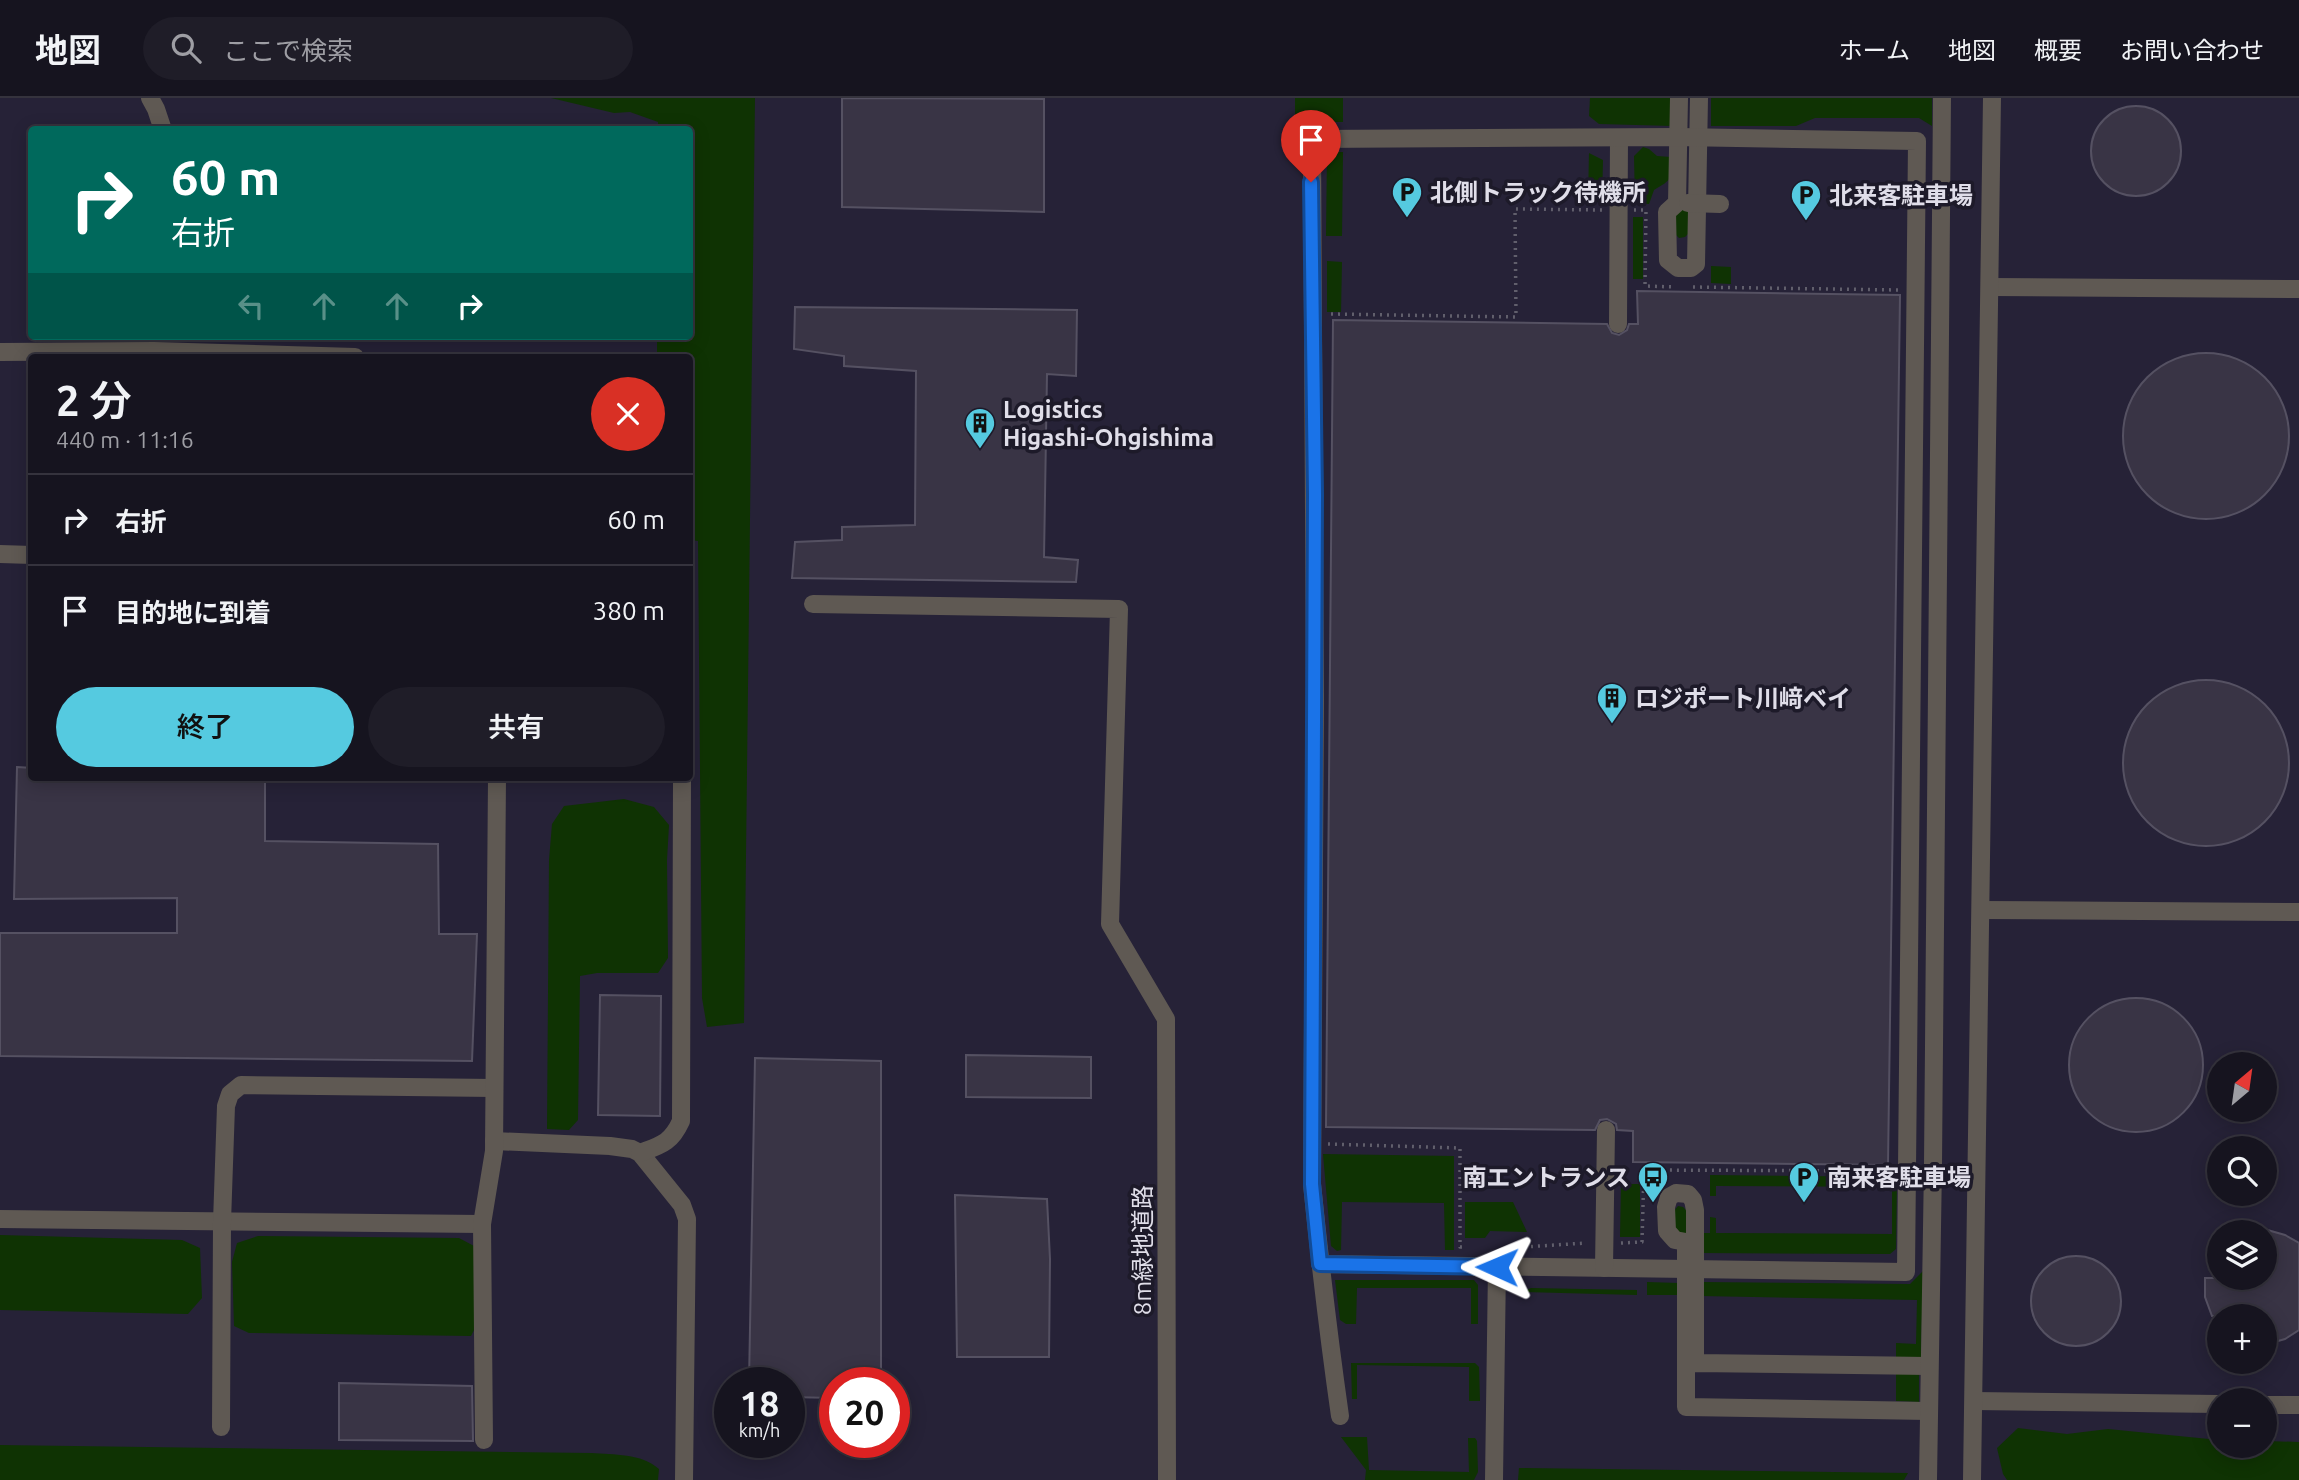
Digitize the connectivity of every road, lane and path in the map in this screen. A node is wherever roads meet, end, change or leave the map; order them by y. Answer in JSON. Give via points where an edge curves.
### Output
{"nodes":[{"id":1,"x":150,"y":98,"type":"edge"},
{"id":2,"x":1679,"y":98,"type":"edge"},
{"id":3,"x":1699,"y":98,"type":"edge"},
{"id":4,"x":1942,"y":98,"type":"edge"},
{"id":5,"x":1992,"y":98,"type":"edge"},
{"id":6,"x":162,"y":126,"type":"edge"},
{"id":7,"x":1679,"y":137,"type":"junction"},
{"id":8,"x":1619,"y":138,"type":"junction"},
{"id":9,"x":1699,"y":138,"type":"junction"},
{"id":10,"x":1677,"y":203,"type":"junction"},
{"id":11,"x":1697,"y":203,"type":"junction"},
{"id":12,"x":1720,"y":204,"type":"dead end"},
{"id":13,"x":1602,"y":210,"type":"dead end"},
{"id":14,"x":1634,"y":210,"type":"dead end"},
{"id":15,"x":1990,"y":287,"type":"junction"},
{"id":16,"x":2299,"y":289,"type":"edge"},
{"id":17,"x":1904,"y":290,"type":"dead end"},
{"id":18,"x":1323,"y":314,"type":"dead end"},
{"id":19,"x":1618,"y":324,"type":"dead end"},
{"id":20,"x":154,"y":343,"type":"edge"},
{"id":21,"x":0,"y":352,"type":"edge"},
{"id":22,"x":312,"y":354,"type":"edge"},
{"id":23,"x":0,"y":554,"type":"edge"},
{"id":24,"x":28,"y":555,"type":"edge"},
{"id":25,"x":813,"y":604,"type":"dead end"},
{"id":26,"x":497,"y":781,"type":"edge"},
{"id":27,"x":682,"y":781,"type":"edge"},
{"id":28,"x":1980,"y":910,"type":"junction"},
{"id":29,"x":2299,"y":912,"type":"edge"},
{"id":30,"x":494,"y":1088,"type":"junction"},
{"id":31,"x":1605,"y":1130,"type":"dead end"},
{"id":32,"x":494,"y":1141,"type":"junction"},
{"id":33,"x":1322,"y":1144,"type":"dead end"},
{"id":34,"x":640,"y":1153,"type":"junction"},
{"id":35,"x":1893,"y":1171,"type":"dead end"},
{"id":36,"x":0,"y":1219,"type":"edge"},
{"id":37,"x":222,"y":1222,"type":"junction"},
{"id":38,"x":482,"y":1224,"type":"junction"},
{"id":39,"x":1592,"y":1243,"type":"dead end"},
{"id":40,"x":1619,"y":1243,"type":"dead end"},
{"id":41,"x":1519,"y":1247,"type":"dead end"},
{"id":42,"x":1472,"y":1248,"type":"dead end"},
{"id":43,"x":1320,"y":1264,"type":"junction"},
{"id":44,"x":1497,"y":1267,"type":"junction"},
{"id":45,"x":1604,"y":1268,"type":"junction"},
{"id":46,"x":1690,"y":1269,"type":"junction"},
{"id":47,"x":1928,"y":1366,"type":"junction"},
{"id":48,"x":1974,"y":1401,"type":"junction"},
{"id":49,"x":2207,"y":1404,"type":"edge"},
{"id":50,"x":2277,"y":1405,"type":"edge"},
{"id":51,"x":2299,"y":1405,"type":"edge"},
{"id":52,"x":1928,"y":1410,"type":"junction"},
{"id":53,"x":1340,"y":1416,"type":"dead end"},
{"id":54,"x":221,"y":1427,"type":"dead end"},
{"id":55,"x":484,"y":1440,"type":"dead end"},
{"id":56,"x":684,"y":1480,"type":"edge"},
{"id":57,"x":1167,"y":1480,"type":"edge"},
{"id":58,"x":1494,"y":1480,"type":"edge"},
{"id":59,"x":1928,"y":1480,"type":"edge"},
{"id":60,"x":1972,"y":1480,"type":"edge"}],
"edges":[{"from":1,"to":6,"type":"street"},
{"from":2,"to":7,"type":"street"},
{"from":3,"to":9,"type":"street"},
{"from":4,"to":47,"type":"street"},
{"from":5,"to":15,"type":"street"},
{"from":7,"to":8,"type":"street"},
{"from":7,"to":9,"type":"street"},
{"from":7,"to":10,"type":"street"},
{"from":8,"to":19,"type":"street"},
{"from":8,"to":43,"type":"street","via":[[1312,139],[1312,1184]]},
{"from":9,"to":11,"type":"street"},
{"from":9,"to":46,"type":"street","via":[[1917,141],[1906,1272]]},
{"from":10,"to":11,"type":"street"},
{"from":10,"to":11,"type":"street","via":[[1668,212],[1668,260],[1678,268],[1691,268],[1696,264]]},
{"from":11,"to":12,"type":"street"},
{"from":13,"to":18,"type":"path","via":[[1515,209],[1516,317]]},
{"from":14,"to":17,"type":"path","via":[[1646,210],[1645,286]]},
{"from":15,"to":16,"type":"street"},
{"from":15,"to":28,"type":"street"},
{"from":20,"to":21,"type":"street"},
{"from":20,"to":22,"type":"street"},
{"from":23,"to":24,"type":"street"},
{"from":25,"to":57,"type":"street","name":"8m緑地道路","via":[[1119,609],[1110,924],[1166,1019]]},
{"from":26,"to":30,"type":"street"},
{"from":27,"to":34,"type":"street","via":[[681,1121],[668,1142]]},
{"from":28,"to":29,"type":"street"},
{"from":28,"to":48,"type":"street"},
{"from":30,"to":32,"type":"street"},
{"from":30,"to":37,"type":"street","via":[[241,1085],[230,1094],[226,1106]]},
{"from":31,"to":45,"type":"street"},
{"from":32,"to":34,"type":"street","via":[[610,1146]]},
{"from":32,"to":38,"type":"street"},
{"from":33,"to":42,"type":"path","via":[[1460,1148],[1460,1247]]},
{"from":34,"to":56,"type":"street","via":[[682,1205],[687,1219]]},
{"from":35,"to":40,"type":"path","via":[[1644,1170],[1642,1242]]},
{"from":36,"to":37,"type":"street"},
{"from":37,"to":38,"type":"street"},
{"from":37,"to":54,"type":"street"},
{"from":38,"to":55,"type":"street"},
{"from":39,"to":41,"type":"path"},
{"from":43,"to":44,"type":"street"},
{"from":43,"to":53,"type":"street"},
{"from":44,"to":45,"type":"street"},
{"from":44,"to":58,"type":"street"},
{"from":45,"to":46,"type":"street"},
{"from":46,"to":47,"type":"street","via":[[1695,1363]]},
{"from":46,"to":52,"type":"street","via":[[1686,1407]]},
{"from":47,"to":52,"type":"street"},
{"from":48,"to":49,"type":"street"},
{"from":48,"to":60,"type":"street"},
{"from":50,"to":51,"type":"street"},
{"from":52,"to":59,"type":"street"}]}
